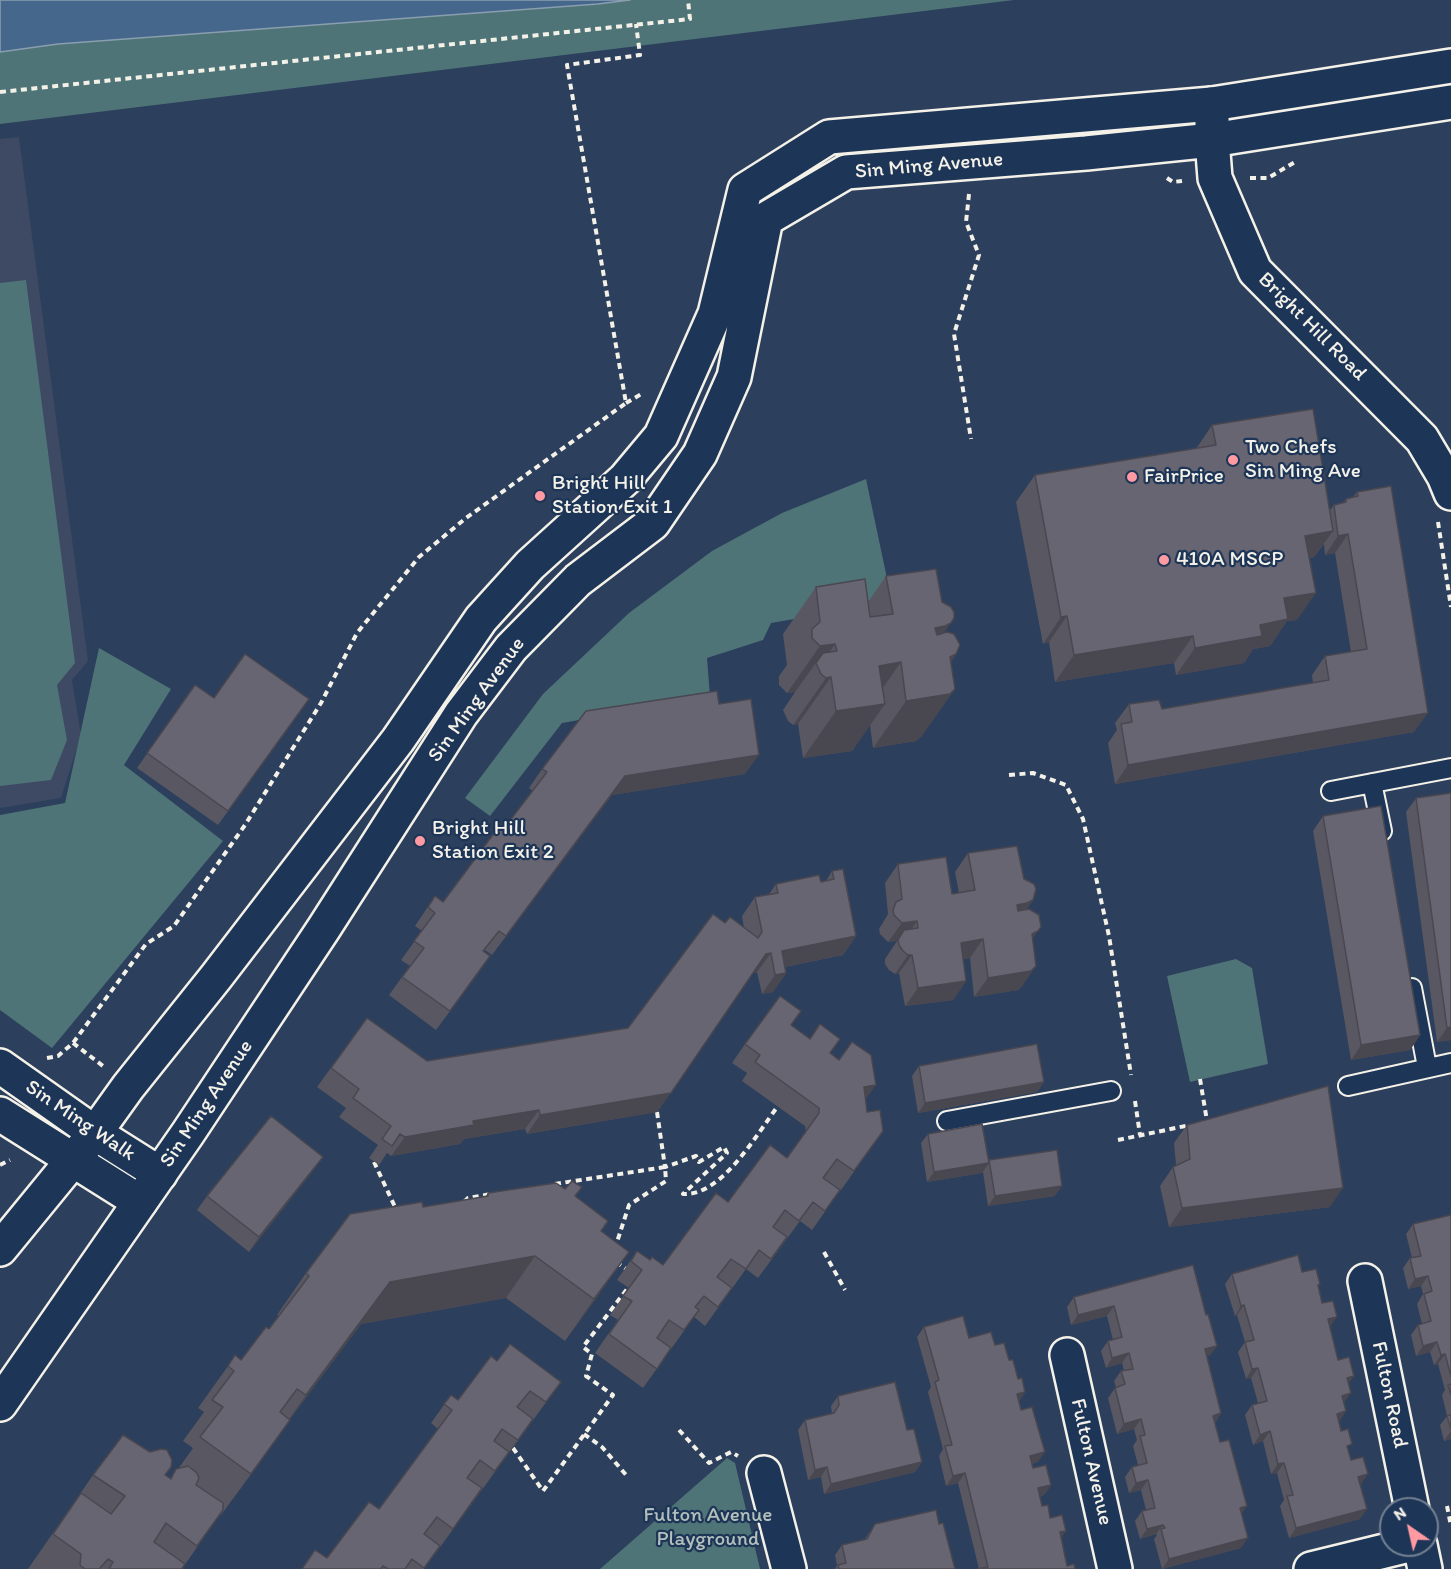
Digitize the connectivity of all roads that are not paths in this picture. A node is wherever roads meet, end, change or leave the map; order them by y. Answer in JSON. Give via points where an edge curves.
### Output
{"nodes":[{"id":1,"x":1451,"y":66,"type":"edge"},
{"id":2,"x":1451,"y":102,"type":"edge"},
{"id":3,"x":1212,"y":104,"type":"junction"},
{"id":4,"x":1212,"y":140,"type":"junction"},
{"id":5,"x":745,"y":190,"type":"junction"},
{"id":6,"x":766,"y":219,"type":"junction"},
{"id":7,"x":1443,"y":502,"type":"edge"},
{"id":8,"x":1451,"y":768,"type":"edge"},
{"id":9,"x":1372,"y":783,"type":"junction"},
{"id":10,"x":1331,"y":791,"type":"dead end"},
{"id":11,"x":1385,"y":851,"type":"edge"},
{"id":12,"x":1409,"y":976,"type":"edge"},
{"id":13,"x":1451,"y":1063,"type":"edge"},
{"id":14,"x":0,"y":1066,"type":"edge"},
{"id":15,"x":1427,"y":1067,"type":"junction"},
{"id":16,"x":1348,"y":1086,"type":"dead end"},
{"id":17,"x":1111,"y":1091,"type":"dead end"},
{"id":18,"x":0,"y":1114,"type":"edge"},
{"id":19,"x":948,"y":1121,"type":"dead end"},
{"id":20,"x":95,"y":1133,"type":"junction"},
{"id":21,"x":73,"y":1161,"type":"junction"},
{"id":22,"x":160,"y":1174,"type":"junction"},
{"id":23,"x":140,"y":1202,"type":"junction"},
{"id":24,"x":0,"y":1249,"type":"edge"},
{"id":25,"x":1365,"y":1281,"type":"dead end"},
{"id":26,"x":1067,"y":1355,"type":"dead end"},
{"id":27,"x":0,"y":1404,"type":"edge"},
{"id":28,"x":764,"y":1473,"type":"dead end"},
{"id":29,"x":1410,"y":1497,"type":"edge"},
{"id":30,"x":1379,"y":1552,"type":"edge"},
{"id":31,"x":789,"y":1569,"type":"edge"},
{"id":32,"x":1115,"y":1569,"type":"edge"},
{"id":33,"x":1311,"y":1569,"type":"edge"}],
"edges":[{"from":1,"to":3,"type":"main road","name":"Sin Ming Avenue"},
{"from":2,"to":4,"type":"main road","name":"Sin Ming Avenue"},
{"from":3,"to":4,"type":"main road","name":"Bright Hill Road"},
{"from":3,"to":5,"type":"main road","name":"Sin Ming Avenue","via":[[829,137]]},
{"from":4,"to":6,"type":"main road","name":"Sin Ming Avenue","via":[[846,172]]},
{"from":4,"to":7,"type":"main road","name":"Bright Hill Road","via":[[1215,178],[1255,271],[1422,439],[1444,476]]},
{"from":5,"to":6,"type":"lane"},
{"from":5,"to":20,"type":"main road","name":"Sin Ming Avenue","via":[[715,314],[661,436],[625,479],[530,565],[481,619],[398,740]]},
{"from":6,"to":22,"type":"main road","name":"Sin Ming Avenue","via":[[734,377],[700,454],[653,523],[578,580],[511,648],[461,714]]},
{"from":8,"to":9,"type":"lane"},
{"from":9,"to":10,"type":"lane"},
{"from":9,"to":11,"type":"lane"},
{"from":12,"to":15,"type":"lane"},
{"from":13,"to":15,"type":"lane"},
{"from":14,"to":20,"type":"main road","name":"Sin Ming Walk"},
{"from":15,"to":16,"type":"lane"},
{"from":17,"to":19,"type":"lane"},
{"from":18,"to":21,"type":"main road","name":"Sin Ming Walk"},
{"from":20,"to":21,"type":"main road","name":"Sin Ming Avenue"},
{"from":20,"to":22,"type":"main road","name":"Sin Ming Walk"},
{"from":21,"to":23,"type":"main road","name":"Sin Ming Walk"},
{"from":21,"to":24,"type":"main road","name":"Sin Ming Avenue"},
{"from":22,"to":23,"type":"main road","name":"Sin Ming Avenue"},
{"from":23,"to":27,"type":"main road","name":"Sin Ming Avenue"},
{"from":25,"to":29,"type":"main road","name":"Fulton Road"},
{"from":26,"to":32,"type":"main road","name":"Fulton Avenue"},
{"from":28,"to":31,"type":"main road"},
{"from":30,"to":33,"type":"main road"}]}
